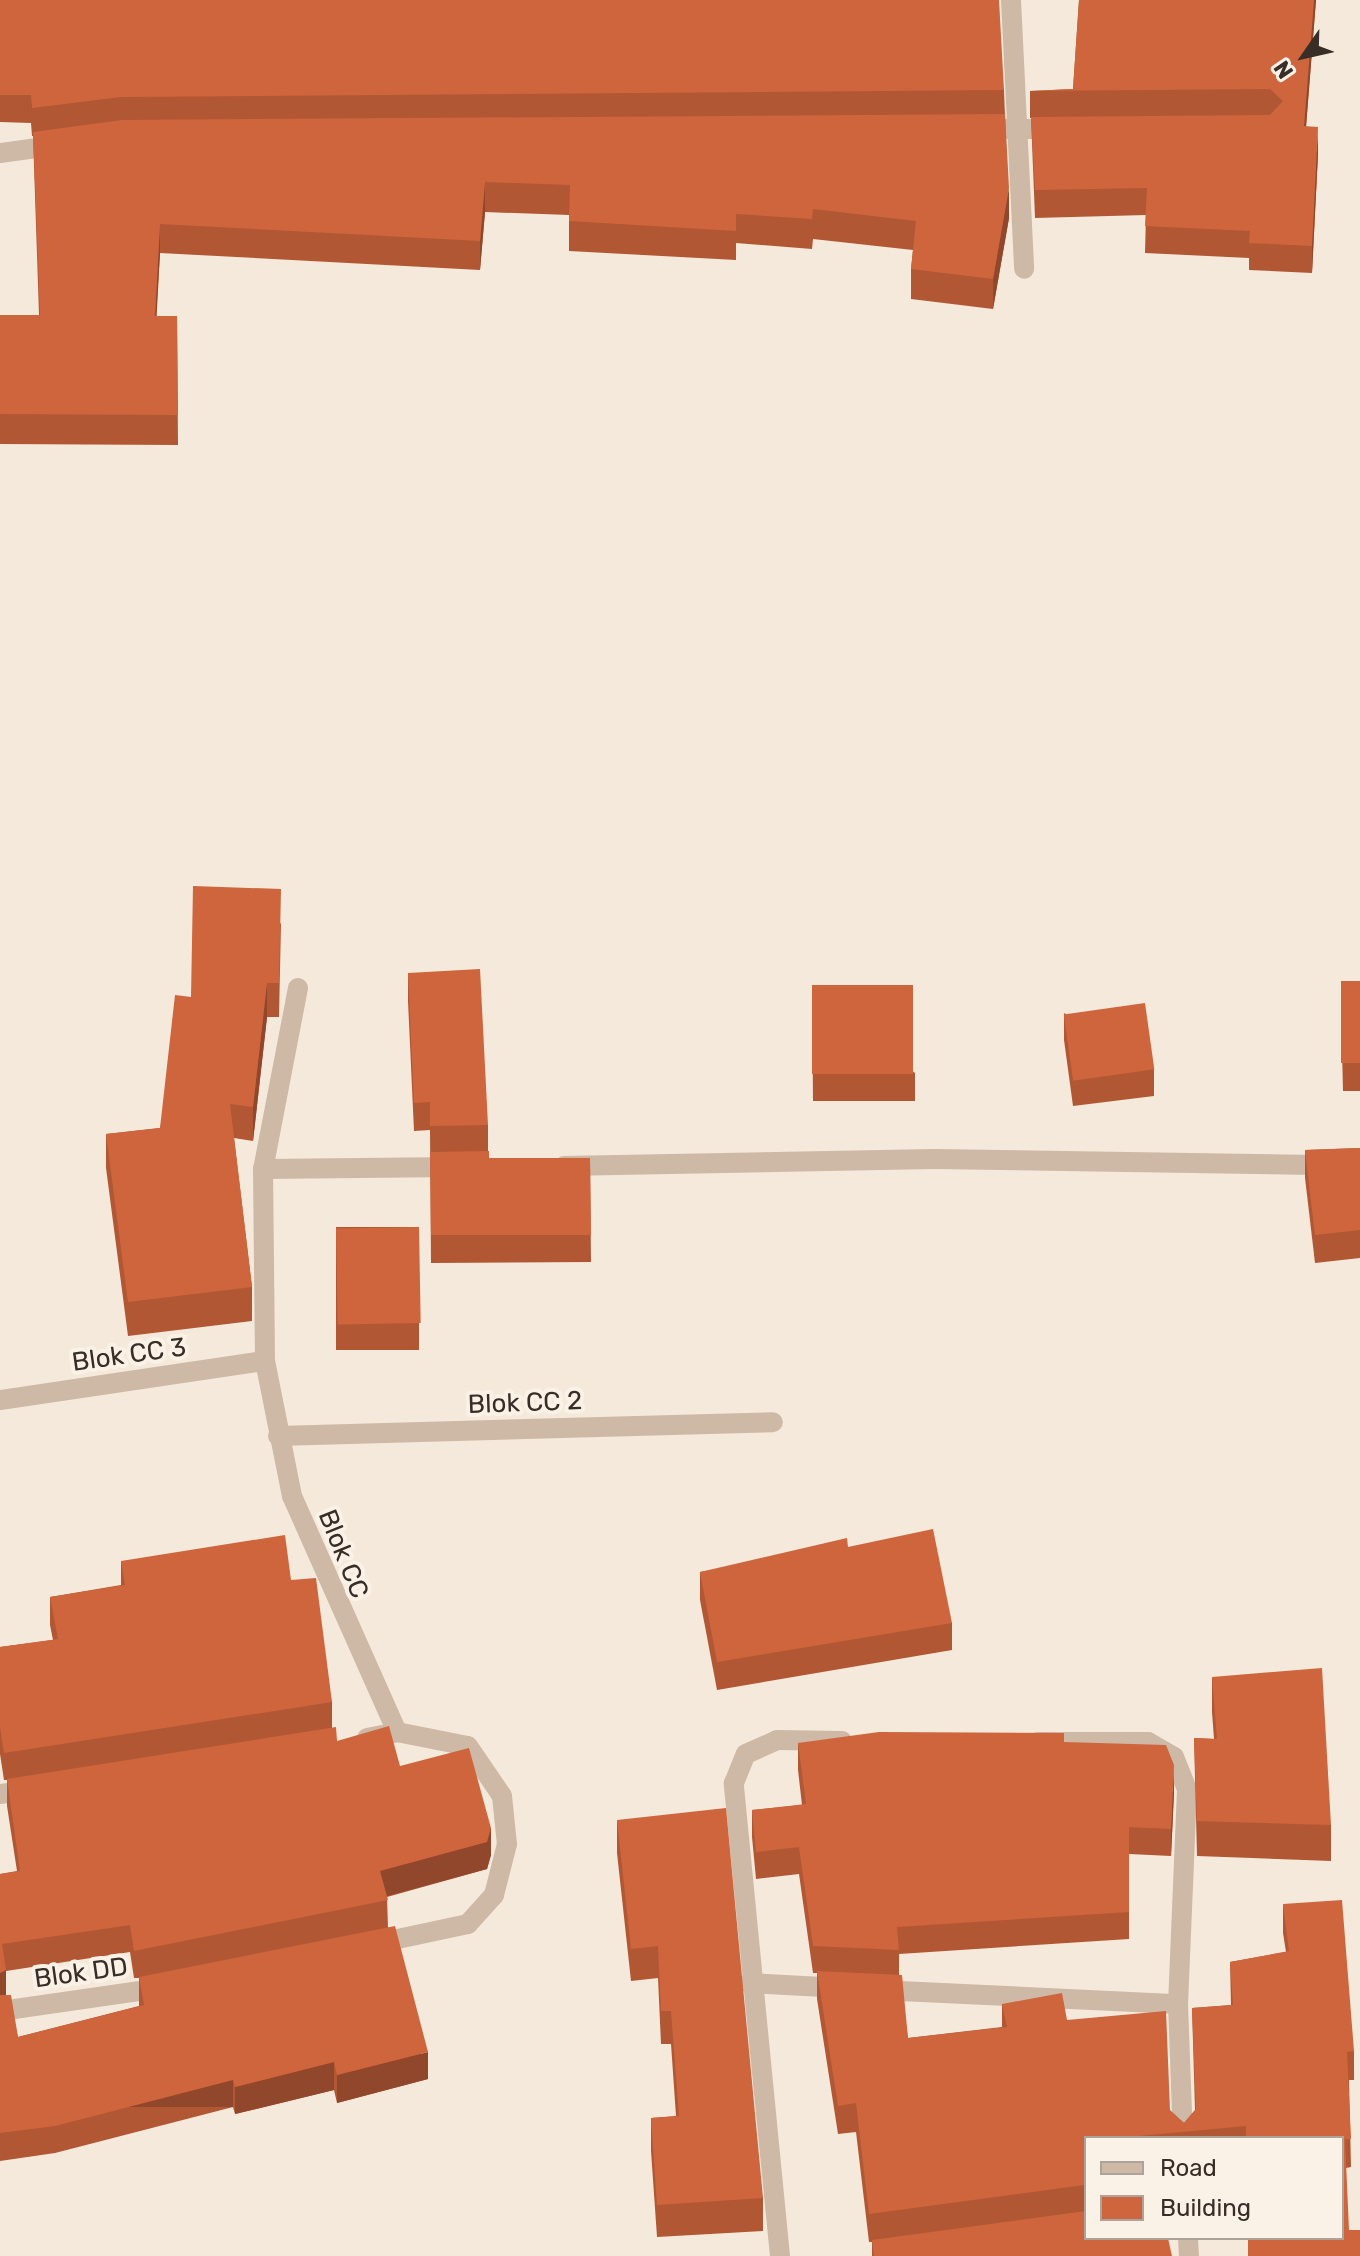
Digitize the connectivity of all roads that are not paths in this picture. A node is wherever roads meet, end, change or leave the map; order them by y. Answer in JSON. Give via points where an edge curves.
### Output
{"nodes":[{"id":1,"x":1011,"y":0,"type":"edge"},
{"id":2,"x":951,"y":129,"type":"edge"},
{"id":3,"x":1015,"y":129,"type":"junction"},
{"id":4,"x":1079,"y":129,"type":"edge"},
{"id":5,"x":76,"y":143,"type":"edge"},
{"id":6,"x":0,"y":153,"type":"edge"},
{"id":7,"x":1024,"y":269,"type":"dead end"},
{"id":8,"x":298,"y":988,"type":"dead end"},
{"id":9,"x":1336,"y":1165,"type":"edge"},
{"id":10,"x":546,"y":1166,"type":"edge"},
{"id":11,"x":485,"y":1167,"type":"edge"},
{"id":12,"x":263,"y":1169,"type":"junction"},
{"id":13,"x":265,"y":1361,"type":"junction"},
{"id":14,"x":0,"y":1400,"type":"edge"},
{"id":15,"x":773,"y":1422,"type":"dead end"},
{"id":16,"x":278,"y":1436,"type":"junction"},
{"id":17,"x":397,"y":1732,"type":"junction"},
{"id":18,"x":870,"y":1741,"type":"edge"},
{"id":19,"x":1009,"y":1742,"type":"edge"},
{"id":20,"x":340,"y":1743,"type":"edge"},
{"id":21,"x":58,"y":1785,"type":"edge"},
{"id":22,"x":0,"y":1794,"type":"edge"},
{"id":23,"x":359,"y":1947,"type":"edge"},
{"id":24,"x":749,"y":1983,"type":"junction"},
{"id":25,"x":187,"y":1984,"type":"edge"},
{"id":26,"x":1178,"y":2004,"type":"junction"},
{"id":27,"x":0,"y":2011,"type":"edge"},
{"id":28,"x":1183,"y":2136,"type":"edge"},
{"id":29,"x":780,"y":2256,"type":"edge"}],
"edges":[{"from":1,"to":3,"type":"street"},
{"from":2,"to":3,"type":"street"},
{"from":3,"to":4,"type":"street"},
{"from":3,"to":7,"type":"street"},
{"from":5,"to":6,"type":"street"},
{"from":8,"to":12,"type":"street","name":"Blok CC"},
{"from":9,"to":10,"type":"street","via":[[934,1159]]},
{"from":11,"to":12,"type":"street"},
{"from":12,"to":13,"type":"street","name":"Blok CC"},
{"from":13,"to":14,"type":"street","name":"Blok CC 3"},
{"from":13,"to":16,"type":"street","name":"Blok CC"},
{"from":15,"to":16,"type":"street","name":"Blok CC 2"},
{"from":16,"to":17,"type":"street","name":"Blok CC","via":[[326,1587]]},
{"from":17,"to":20,"type":"street"},
{"from":17,"to":23,"type":"street","via":[[468,1746],[502,1796],[507,1844],[494,1895],[468,1924]]},
{"from":18,"to":24,"type":"street","via":[[777,1740],[746,1754],[734,1783]]},
{"from":19,"to":26,"type":"street","via":[[1148,1742],[1174,1757],[1187,1790]]},
{"from":21,"to":22,"type":"street"},
{"from":24,"to":26,"type":"street"},
{"from":24,"to":29,"type":"street"},
{"from":25,"to":27,"type":"street","name":"Blok DD"},
{"from":26,"to":28,"type":"street"}]}
